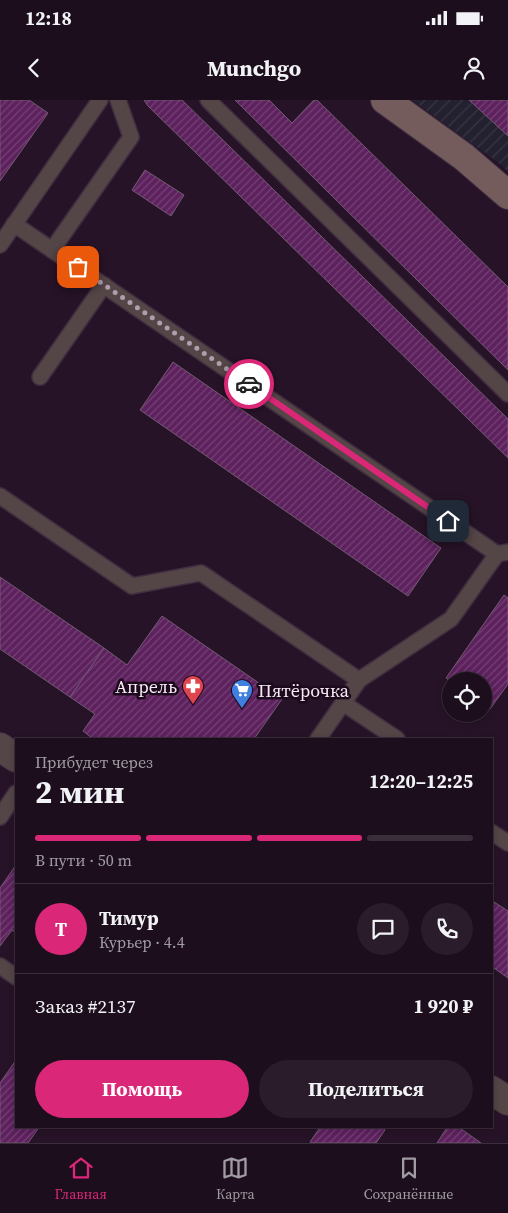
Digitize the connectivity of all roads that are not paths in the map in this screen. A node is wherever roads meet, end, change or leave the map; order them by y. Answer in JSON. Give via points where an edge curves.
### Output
{"nodes":[{"id":1,"x":100,"y":100,"type":"edge"},
{"id":2,"x":118,"y":100,"type":"edge"},
{"id":3,"x":208,"y":100,"type":"edge"},
{"id":4,"x":385,"y":100,"type":"edge"},
{"id":5,"x":508,"y":195,"type":"edge"},
{"id":6,"x":14,"y":224,"type":"junction"},
{"id":7,"x":0,"y":245,"type":"edge"},
{"id":8,"x":52,"y":250,"type":"junction"},
{"id":9,"x":104,"y":285,"type":"junction"},
{"id":10,"x":40,"y":377,"type":"dead end"},
{"id":11,"x":508,"y":394,"type":"edge"},
{"id":12,"x":0,"y":496,"type":"edge"},
{"id":13,"x":502,"y":553,"type":"edge"},
{"id":14,"x":359,"y":680,"type":"junction"},
{"id":15,"x":343,"y":703,"type":"junction"},
{"id":16,"x":319,"y":738,"type":"edge"},
{"id":17,"x":396,"y":738,"type":"edge"},
{"id":18,"x":0,"y":746,"type":"edge"},
{"id":19,"x":15,"y":757,"type":"edge"},
{"id":20,"x":15,"y":794,"type":"edge"},
{"id":21,"x":0,"y":817,"type":"edge"},
{"id":22,"x":493,"y":833,"type":"edge"},
{"id":23,"x":508,"y":843,"type":"edge"},
{"id":24,"x":0,"y":966,"type":"edge"},
{"id":25,"x":15,"y":976,"type":"edge"},
{"id":26,"x":493,"y":1091,"type":"edge"},
{"id":27,"x":508,"y":1102,"type":"edge"}],
"edges":[{"from":1,"to":6,"type":"lane"},
{"from":2,"to":8,"type":"lane","via":[[131,137]]},
{"from":3,"to":11,"type":"lane"},
{"from":4,"to":5,"type":"main road","via":[[464,157]]},
{"from":6,"to":7,"type":"lane"},
{"from":6,"to":8,"type":"lane"},
{"from":8,"to":9,"type":"lane"},
{"from":9,"to":10,"type":"lane"},
{"from":9,"to":13,"type":"lane"},
{"from":12,"to":14,"type":"lane","via":[[132,586],[201,573]]},
{"from":13,"to":14,"type":"lane","via":[[451,620]]},
{"from":14,"to":15,"type":"lane"},
{"from":15,"to":16,"type":"lane"},
{"from":15,"to":17,"type":"lane"},
{"from":18,"to":19,"type":"street"},
{"from":20,"to":21,"type":"lane"},
{"from":22,"to":23,"type":"lane"},
{"from":24,"to":25,"type":"lane"},
{"from":26,"to":27,"type":"street"}]}
